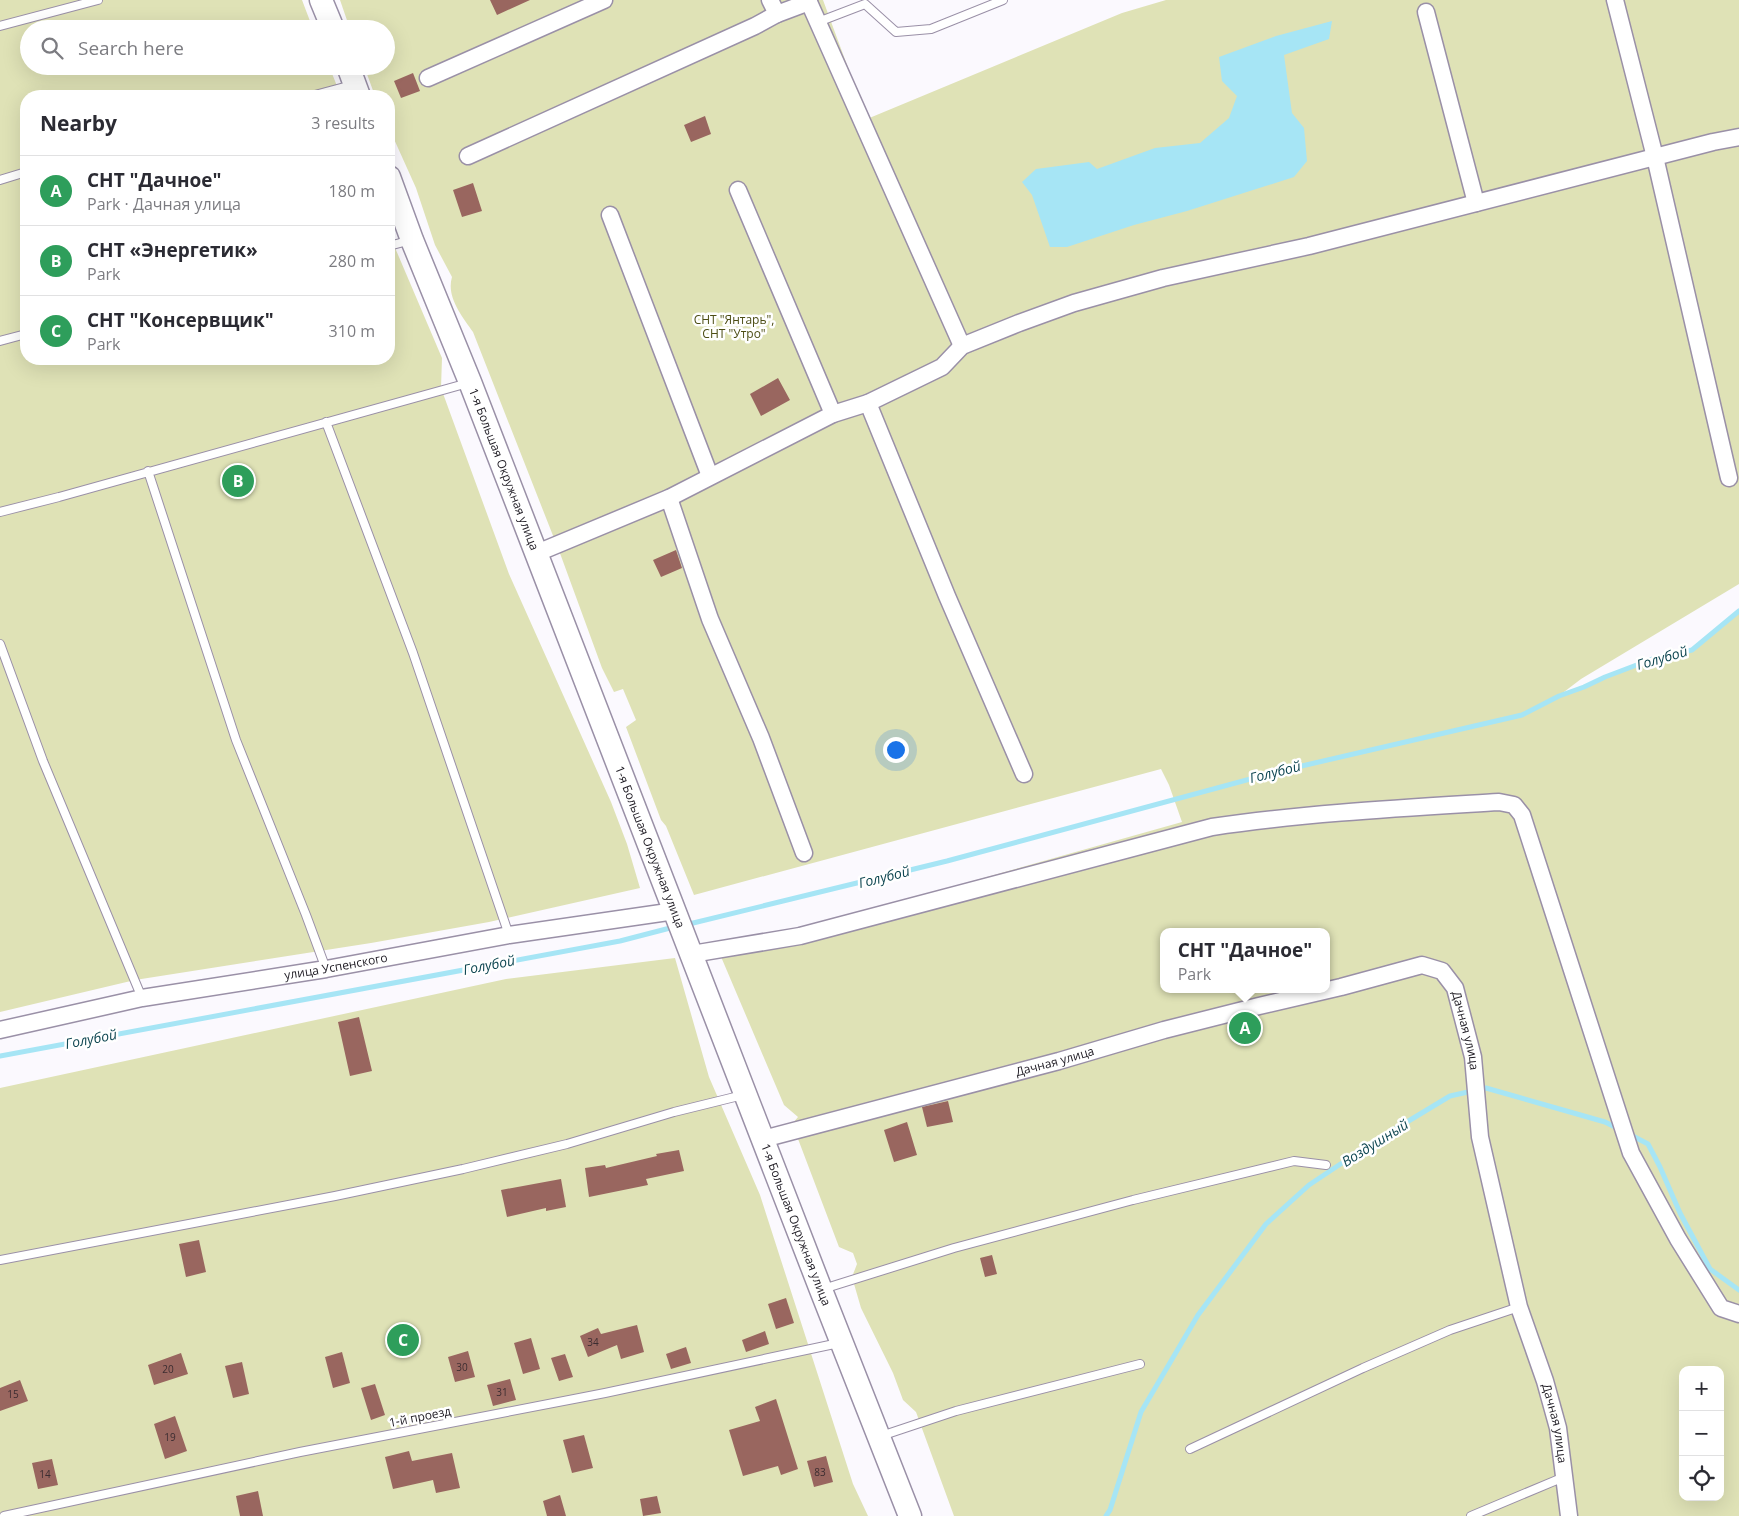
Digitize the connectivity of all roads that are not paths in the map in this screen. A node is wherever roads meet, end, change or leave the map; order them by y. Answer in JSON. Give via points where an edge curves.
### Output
{"nodes":[{"id":1,"x":98,"y":0,"type":"edge"},
{"id":2,"x":321,"y":0,"type":"edge"},
{"id":3,"x":604,"y":0,"type":"edge"},
{"id":4,"x":1004,"y":0,"type":"edge"},
{"id":5,"x":1615,"y":0,"type":"edge"},
{"id":6,"x":809,"y":1,"type":"edge"},
{"id":7,"x":774,"y":7,"type":"edge"},
{"id":8,"x":1426,"y":12,"type":"dead end"},
{"id":9,"x":23,"y":20,"type":"edge"},
{"id":10,"x":329,"y":20,"type":"edge"},
{"id":11,"x":20,"y":21,"type":"edge"},
{"id":12,"x":818,"y":22,"type":"junction"},
{"id":13,"x":0,"y":26,"type":"edge"},
{"id":14,"x":428,"y":78,"type":"dead end"},
{"id":15,"x":354,"y":82,"type":"edge"},
{"id":16,"x":329,"y":90,"type":"edge"},
{"id":17,"x":1739,"y":137,"type":"edge"},
{"id":18,"x":468,"y":156,"type":"dead end"},
{"id":19,"x":1655,"y":157,"type":"junction"},
{"id":20,"x":20,"y":174,"type":"edge"},
{"id":21,"x":0,"y":180,"type":"edge"},
{"id":22,"x":738,"y":190,"type":"dead end"},
{"id":23,"x":395,"y":193,"type":"edge"},
{"id":24,"x":1476,"y":203,"type":"junction"},
{"id":25,"x":610,"y":215,"type":"dead end"},
{"id":26,"x":412,"y":240,"type":"junction"},
{"id":27,"x":395,"y":244,"type":"edge"},
{"id":28,"x":20,"y":336,"type":"edge"},
{"id":29,"x":0,"y":341,"type":"edge"},
{"id":30,"x":962,"y":346,"type":"junction"},
{"id":31,"x":470,"y":382,"type":"junction"},
{"id":32,"x":868,"y":403,"type":"junction"},
{"id":33,"x":833,"y":414,"type":"junction"},
{"id":34,"x":326,"y":422,"type":"junction"},
{"id":35,"x":148,"y":471,"type":"junction"},
{"id":36,"x":710,"y":476,"type":"junction"},
{"id":37,"x":1729,"y":478,"type":"dead end"},
{"id":38,"x":669,"y":498,"type":"junction"},
{"id":39,"x":0,"y":512,"type":"edge"},
{"id":40,"x":537,"y":553,"type":"junction"},
{"id":41,"x":0,"y":644,"type":"edge"},
{"id":42,"x":1024,"y":774,"type":"dead end"},
{"id":43,"x":804,"y":854,"type":"dead end"},
{"id":44,"x":675,"y":911,"type":"junction"},
{"id":45,"x":509,"y":935,"type":"junction"},
{"id":46,"x":689,"y":948,"type":"junction"},
{"id":47,"x":326,"y":969,"type":"junction"},
{"id":48,"x":1330,"y":990,"type":"edge"},
{"id":49,"x":1316,"y":993,"type":"edge"},
{"id":50,"x":142,"y":998,"type":"junction"},
{"id":51,"x":0,"y":1030,"type":"edge"},
{"id":52,"x":745,"y":1095,"type":"junction"},
{"id":53,"x":763,"y":1140,"type":"junction"},
{"id":54,"x":1326,"y":1164,"type":"dead end"},
{"id":55,"x":0,"y":1260,"type":"edge"},
{"id":56,"x":821,"y":1290,"type":"junction"},
{"id":57,"x":1519,"y":1307,"type":"junction"},
{"id":58,"x":1739,"y":1314,"type":"edge"},
{"id":59,"x":841,"y":1342,"type":"junction"},
{"id":60,"x":1140,"y":1364,"type":"dead end"},
{"id":61,"x":879,"y":1437,"type":"junction"},
{"id":62,"x":1190,"y":1449,"type":"dead end"},
{"id":63,"x":1565,"y":1476,"type":"junction"},
{"id":64,"x":4,"y":1516,"type":"edge"},
{"id":65,"x":910,"y":1516,"type":"edge"},
{"id":66,"x":1472,"y":1516,"type":"edge"},
{"id":67,"x":1569,"y":1516,"type":"edge"}],
"edges":[{"from":1,"to":9,"type":"lane"},
{"from":2,"to":10,"type":"street"},
{"from":3,"to":14,"type":"street"},
{"from":4,"to":12,"type":"lane","via":[[931,30],[896,32],[865,4]]},
{"from":5,"to":19,"type":"street"},
{"from":6,"to":7,"type":"street"},
{"from":6,"to":12,"type":"street"},
{"from":7,"to":18,"type":"street","via":[[754,26]]},
{"from":8,"to":24,"type":"street"},
{"from":11,"to":13,"type":"lane"},
{"from":12,"to":30,"type":"street"},
{"from":15,"to":16,"type":"lane"},
{"from":17,"to":19,"type":"street"},
{"from":19,"to":24,"type":"street"},
{"from":19,"to":37,"type":"street"},
{"from":20,"to":21,"type":"lane"},
{"from":22,"to":33,"type":"street"},
{"from":23,"to":26,"type":"street","name":"1-я Большая Окружная улица"},
{"from":24,"to":30,"type":"street","via":[[1309,246],[1163,278],[1074,303]]},
{"from":25,"to":36,"type":"street"},
{"from":26,"to":27,"type":"lane"},
{"from":26,"to":31,"type":"street","name":"1-я Большая Окружная улица"},
{"from":28,"to":29,"type":"lane"},
{"from":30,"to":32,"type":"street","via":[[942,367]]},
{"from":31,"to":34,"type":"lane"},
{"from":31,"to":40,"type":"street","name":"1-я Большая Окружная улица"},
{"from":32,"to":33,"type":"street"},
{"from":32,"to":42,"type":"street"},
{"from":33,"to":36,"type":"street"},
{"from":34,"to":35,"type":"lane"},
{"from":34,"to":45,"type":"lane","via":[[412,653]]},
{"from":35,"to":39,"type":"lane"},
{"from":35,"to":47,"type":"lane","via":[[236,740]]},
{"from":36,"to":38,"type":"street"},
{"from":38,"to":40,"type":"street"},
{"from":38,"to":43,"type":"street","via":[[710,619],[762,738]]},
{"from":40,"to":44,"type":"street","name":"1-я Большая Окружная улица"},
{"from":41,"to":50,"type":"lane","via":[[43,762]]},
{"from":44,"to":45,"type":"street","name":"улица Успенского"},
{"from":44,"to":46,"type":"street","name":"1-я Большая Окружная улица"},
{"from":45,"to":47,"type":"street","name":"улица Успенского"},
{"from":46,"to":52,"type":"street","name":"1-я Большая Окружная улица"},
{"from":46,"to":58,"type":"street","via":[[800,936],[1212,827],[1359,811],[1500,802],[1514,805],[1522,815],[1631,1152],[1678,1239],[1722,1308]]},
{"from":47,"to":50,"type":"street","name":"улица Успенского"},
{"from":48,"to":57,"type":"street","name":"Дачная улица","via":[[1422,965],[1442,971],[1455,988],[1473,1057],[1480,1137]]},
{"from":49,"to":53,"type":"street","name":"Дачная улица","via":[[1202,1020]]},
{"from":50,"to":51,"type":"street","name":"улица Успенского"},
{"from":52,"to":53,"type":"street","name":"1-я Большая Окружная улица"},
{"from":52,"to":55,"type":"lane","via":[[463,1169]]},
{"from":53,"to":56,"type":"street","name":"1-я Большая Окружная улица"},
{"from":54,"to":56,"type":"lane","via":[[1294,1161],[1134,1200],[954,1248]]},
{"from":56,"to":59,"type":"street","name":"1-я Большая Окружная улица"},
{"from":57,"to":62,"type":"lane","via":[[1450,1330]]},
{"from":57,"to":63,"type":"street","name":"Дачная улица","via":[[1558,1428]]},
{"from":59,"to":61,"type":"street","name":"1-я Большая Окружная улица"},
{"from":59,"to":64,"type":"lane","name":"1-й проезд"},
{"from":60,"to":61,"type":"lane","via":[[956,1411]]},
{"from":61,"to":65,"type":"street","name":"1-я Большая Окружная улица"},
{"from":63,"to":66,"type":"lane"},
{"from":63,"to":67,"type":"street","name":"Дачная улица"}]}
